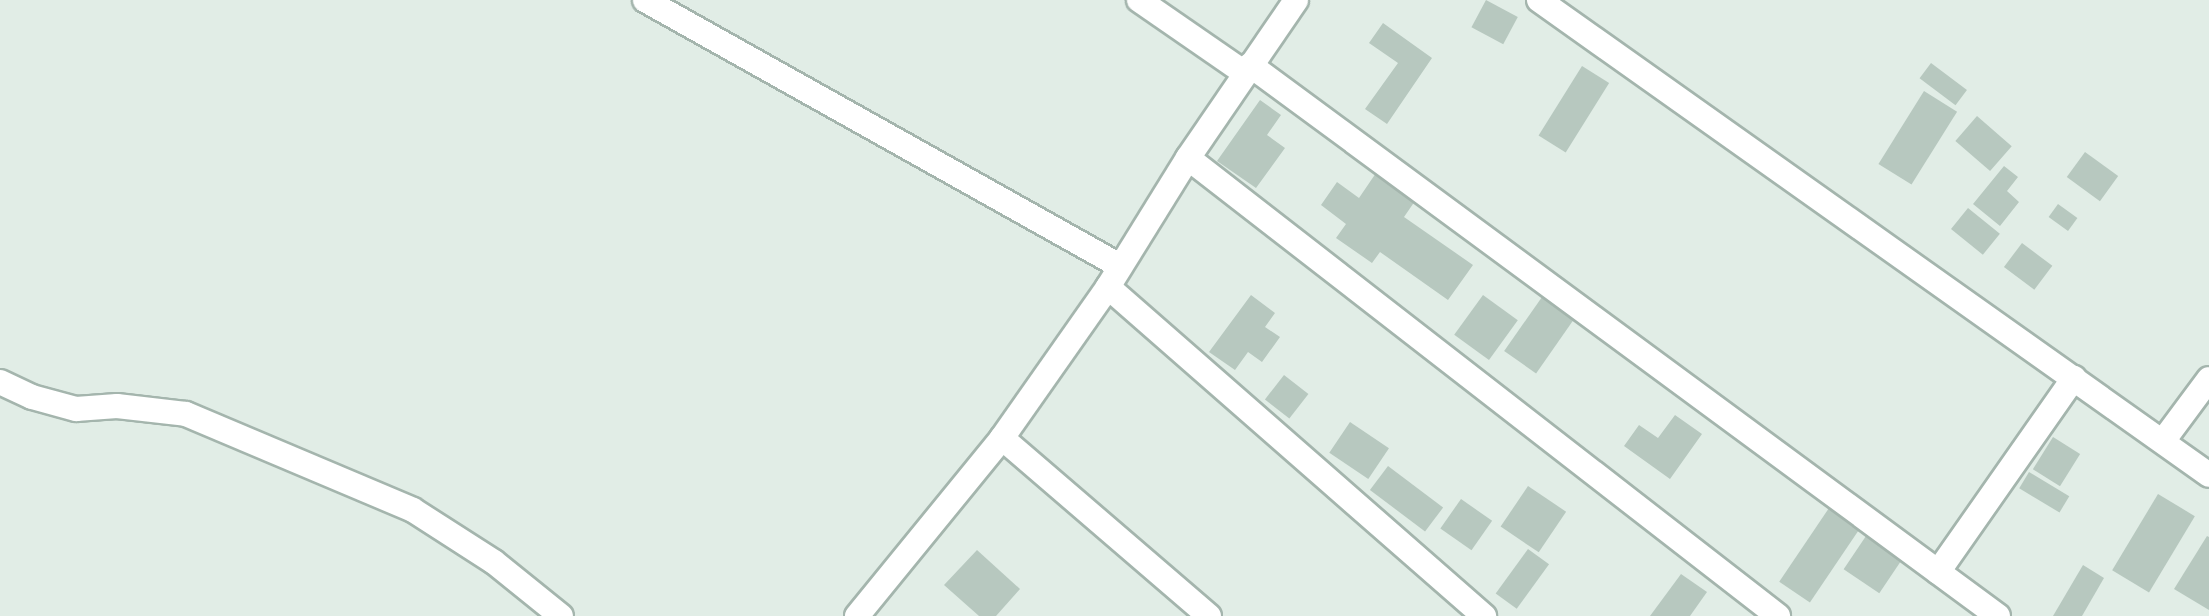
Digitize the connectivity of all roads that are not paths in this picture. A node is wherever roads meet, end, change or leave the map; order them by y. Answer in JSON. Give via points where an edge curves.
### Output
{"nodes":[{"id":1,"x":645,"y":0,"type":"edge"},
{"id":2,"x":1139,"y":0,"type":"edge"},
{"id":3,"x":1296,"y":0,"type":"edge"},
{"id":4,"x":1539,"y":0,"type":"edge"},
{"id":5,"x":1247,"y":69,"type":"junction"},
{"id":6,"x":1188,"y":158,"type":"junction"},
{"id":7,"x":1120,"y":266,"type":"junction"},
{"id":8,"x":1108,"y":287,"type":"junction"},
{"id":9,"x":2074,"y":378,"type":"junction"},
{"id":10,"x":2209,"y":379,"type":"edge"},
{"id":11,"x":0,"y":382,"type":"edge"},
{"id":12,"x":1002,"y":438,"type":"junction"},
{"id":13,"x":2163,"y":441,"type":"junction"},
{"id":14,"x":2209,"y":475,"type":"edge"},
{"id":15,"x":1938,"y":572,"type":"junction"},
{"id":16,"x":561,"y":616,"type":"edge"},
{"id":17,"x":857,"y":616,"type":"edge"},
{"id":18,"x":1209,"y":616,"type":"edge"},
{"id":19,"x":1484,"y":616,"type":"edge"},
{"id":20,"x":1778,"y":616,"type":"edge"},
{"id":21,"x":1998,"y":616,"type":"edge"}],
"edges":[{"from":1,"to":7,"type":"street"},
{"from":2,"to":5,"type":"street"},
{"from":3,"to":5,"type":"street"},
{"from":4,"to":9,"type":"street"},
{"from":5,"to":6,"type":"street"},
{"from":5,"to":15,"type":"street"},
{"from":6,"to":7,"type":"street"},
{"from":6,"to":20,"type":"street"},
{"from":7,"to":8,"type":"street"},
{"from":8,"to":12,"type":"street"},
{"from":8,"to":19,"type":"street"},
{"from":9,"to":13,"type":"street"},
{"from":9,"to":15,"type":"street"},
{"from":10,"to":13,"type":"street"},
{"from":11,"to":16,"type":"street","via":[[76,409],[152,408],[186,414],[413,510],[494,562]]},
{"from":12,"to":17,"type":"street"},
{"from":12,"to":18,"type":"street"},
{"from":13,"to":14,"type":"street"},
{"from":15,"to":21,"type":"street"}]}
